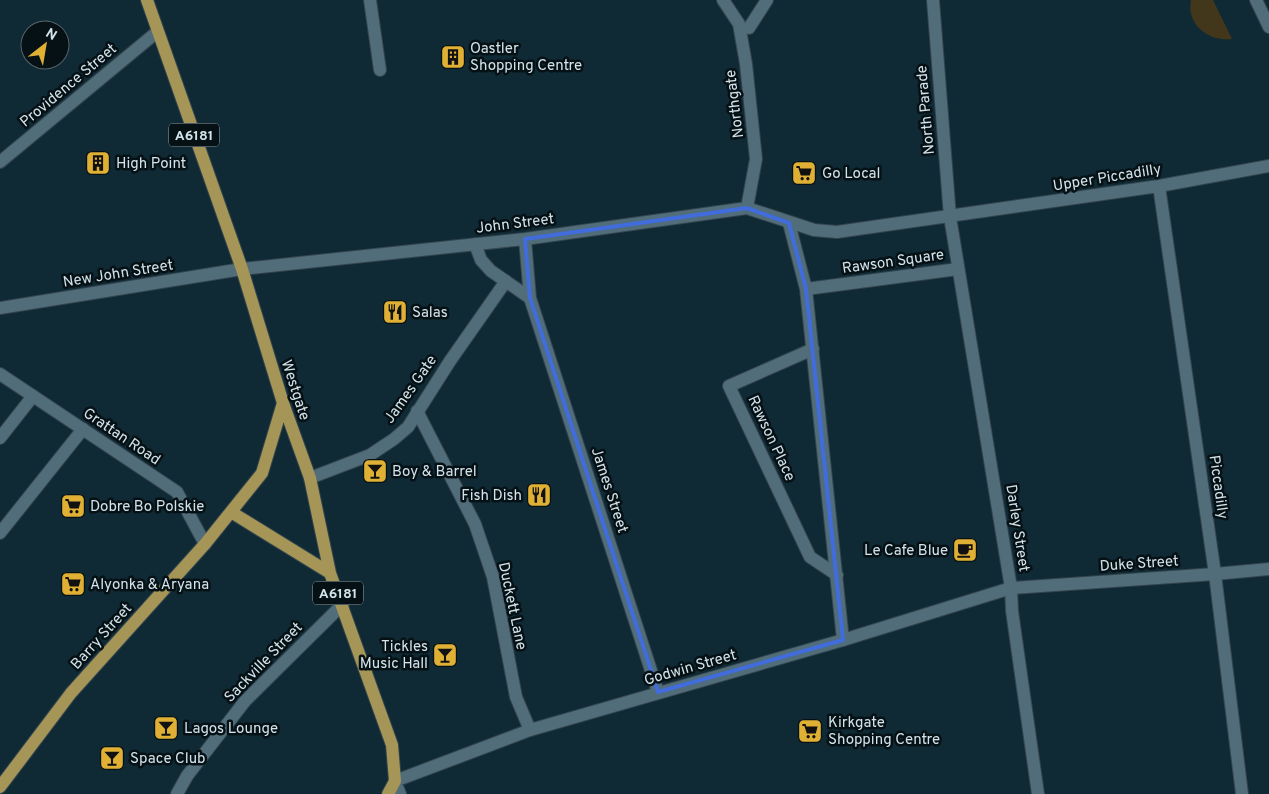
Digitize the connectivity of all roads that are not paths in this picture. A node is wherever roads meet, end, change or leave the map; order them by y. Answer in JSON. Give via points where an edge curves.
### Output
{"nodes":[{"id":1,"x":147,"y":0,"type":"edge"},
{"id":2,"x":370,"y":0,"type":"edge"},
{"id":3,"x":723,"y":0,"type":"edge"},
{"id":4,"x":767,"y":0,"type":"edge"},
{"id":5,"x":933,"y":0,"type":"edge"},
{"id":6,"x":1256,"y":0,"type":"edge"},
{"id":7,"x":1269,"y":27,"type":"edge"},
{"id":8,"x":749,"y":28,"type":"dead end"},
{"id":9,"x":157,"y":32,"type":"junction"},
{"id":10,"x":380,"y":70,"type":"dead end"},
{"id":11,"x":0,"y":162,"type":"edge"},
{"id":12,"x":1269,"y":166,"type":"edge"},
{"id":13,"x":1160,"y":186,"type":"junction"},
{"id":14,"x":746,"y":208,"type":"junction"},
{"id":15,"x":950,"y":217,"type":"junction"},
{"id":16,"x":789,"y":223,"type":"junction"},
{"id":17,"x":525,"y":239,"type":"junction"},
{"id":18,"x":475,"y":244,"type":"junction"},
{"id":19,"x":242,"y":269,"type":"junction"},
{"id":20,"x":958,"y":269,"type":"junction"},
{"id":21,"x":506,"y":281,"type":"junction"},
{"id":22,"x":806,"y":289,"type":"junction"},
{"id":23,"x":530,"y":298,"type":"junction"},
{"id":24,"x":0,"y":308,"type":"edge"},
{"id":25,"x":813,"y":349,"type":"junction"},
{"id":26,"x":0,"y":374,"type":"edge"},
{"id":27,"x":33,"y":396,"type":"junction"},
{"id":28,"x":283,"y":403,"type":"junction"},
{"id":29,"x":417,"y":412,"type":"junction"},
{"id":30,"x":83,"y":429,"type":"junction"},
{"id":31,"x":0,"y":438,"type":"edge"},
{"id":32,"x":310,"y":478,"type":"junction"},
{"id":33,"x":231,"y":512,"type":"junction"},
{"id":34,"x":0,"y":533,"type":"edge"},
{"id":35,"x":205,"y":544,"type":"junction"},
{"id":36,"x":1269,"y":569,"type":"edge"},
{"id":37,"x":330,"y":573,"type":"junction"},
{"id":38,"x":1215,"y":574,"type":"junction"},
{"id":39,"x":837,"y":576,"type":"junction"},
{"id":40,"x":1011,"y":588,"type":"junction"},
{"id":41,"x":342,"y":604,"type":"junction"},
{"id":42,"x":843,"y":640,"type":"junction"},
{"id":43,"x":658,"y":692,"type":"junction"},
{"id":44,"x":530,"y":730,"type":"junction"},
{"id":45,"x":395,"y":781,"type":"junction"},
{"id":46,"x":0,"y":787,"type":"edge"},
{"id":47,"x":177,"y":794,"type":"edge"},
{"id":48,"x":388,"y":794,"type":"edge"},
{"id":49,"x":400,"y":794,"type":"edge"},
{"id":50,"x":1038,"y":794,"type":"edge"},
{"id":51,"x":1242,"y":794,"type":"edge"}],
"edges":[{"from":1,"to":9,"type":"main road","name":"Westgate","number":"A6181"},
{"from":2,"to":10,"type":"street"},
{"from":3,"to":14,"type":"street","name":"Northgate","via":[[739,24],[748,83],[756,159]]},
{"from":4,"to":8,"type":"street"},
{"from":5,"to":15,"type":"street","name":"North Parade"},
{"from":6,"to":7,"type":"street"},
{"from":9,"to":11,"type":"street","name":"Providence Street"},
{"from":9,"to":19,"type":"main road","name":"Westgate","number":"A6181"},
{"from":12,"to":13,"type":"street","name":"Upper Piccadilly"},
{"from":13,"to":15,"type":"street","name":"Upper Piccadilly"},
{"from":13,"to":38,"type":"street","name":"Piccadilly"},
{"from":14,"to":16,"type":"street","name":"John Street"},
{"from":14,"to":17,"type":"street","name":"John Street"},
{"from":15,"to":16,"type":"street","via":[[837,232]]},
{"from":15,"to":20,"type":"street","name":"Rawson Square"},
{"from":16,"to":22,"type":"street"},
{"from":17,"to":18,"type":"street","name":"John Street"},
{"from":17,"to":23,"type":"street","name":"James Street"},
{"from":18,"to":19,"type":"street","name":"John Street"},
{"from":18,"to":21,"type":"street","via":[[481,260]]},
{"from":19,"to":24,"type":"street","name":"New John Street"},
{"from":19,"to":28,"type":"main road","name":"Westgate","number":"A6181"},
{"from":20,"to":22,"type":"street","name":"Rawson Square"},
{"from":20,"to":40,"type":"street","name":"Darley Street"},
{"from":21,"to":23,"type":"street"},
{"from":21,"to":29,"type":"street","name":"James Gate"},
{"from":22,"to":25,"type":"street"},
{"from":23,"to":43,"type":"street","name":"James Street"},
{"from":25,"to":39,"type":"street"},
{"from":25,"to":39,"type":"street","name":"Rawson Place","via":[[729,386],[810,557]]},
{"from":26,"to":27,"type":"street","name":"Grattan Road"},
{"from":27,"to":30,"type":"street","name":"Grattan Road"},
{"from":27,"to":31,"type":"street"},
{"from":28,"to":32,"type":"main road","name":"Westgate","number":"A6181"},
{"from":28,"to":33,"type":"main road","name":"Barry Street","via":[[262,473]]},
{"from":29,"to":32,"type":"street","name":"James Gate","via":[[408,427],[370,455]]},
{"from":29,"to":44,"type":"street","name":"Duckett Lane","via":[[475,524],[493,577],[516,697]]},
{"from":30,"to":34,"type":"street"},
{"from":30,"to":35,"type":"street","name":"Grattan Road","via":[[177,492]]},
{"from":32,"to":37,"type":"main road","name":"Westgate","number":"A6181"},
{"from":33,"to":35,"type":"main road","name":"Barry Street"},
{"from":33,"to":37,"type":"main road","number":"A6181"},
{"from":35,"to":46,"type":"main road","name":"Barry Street","via":[[71,693]]},
{"from":36,"to":38,"type":"street","name":"Duke Street"},
{"from":37,"to":41,"type":"main road","name":"Westgate","number":"A6181"},
{"from":38,"to":40,"type":"street","name":"Duke Street"},
{"from":38,"to":51,"type":"street","name":"Piccadilly"},
{"from":39,"to":42,"type":"street"},
{"from":40,"to":42,"type":"street","name":"Godwin Street"},
{"from":40,"to":50,"type":"street","name":"Darley Street"},
{"from":41,"to":45,"type":"main road","name":"Westgate","number":"A6181","via":[[392,745]]},
{"from":41,"to":47,"type":"street","name":"Sackville Street","via":[[245,701],[187,776]]},
{"from":42,"to":43,"type":"street","name":"Godwin Street"},
{"from":43,"to":44,"type":"street","name":"Godwin Street"},
{"from":44,"to":45,"type":"street","name":"Godwin Street"},
{"from":45,"to":48,"type":"main road"},
{"from":45,"to":49,"type":"street","name":"Westgate"}]}
